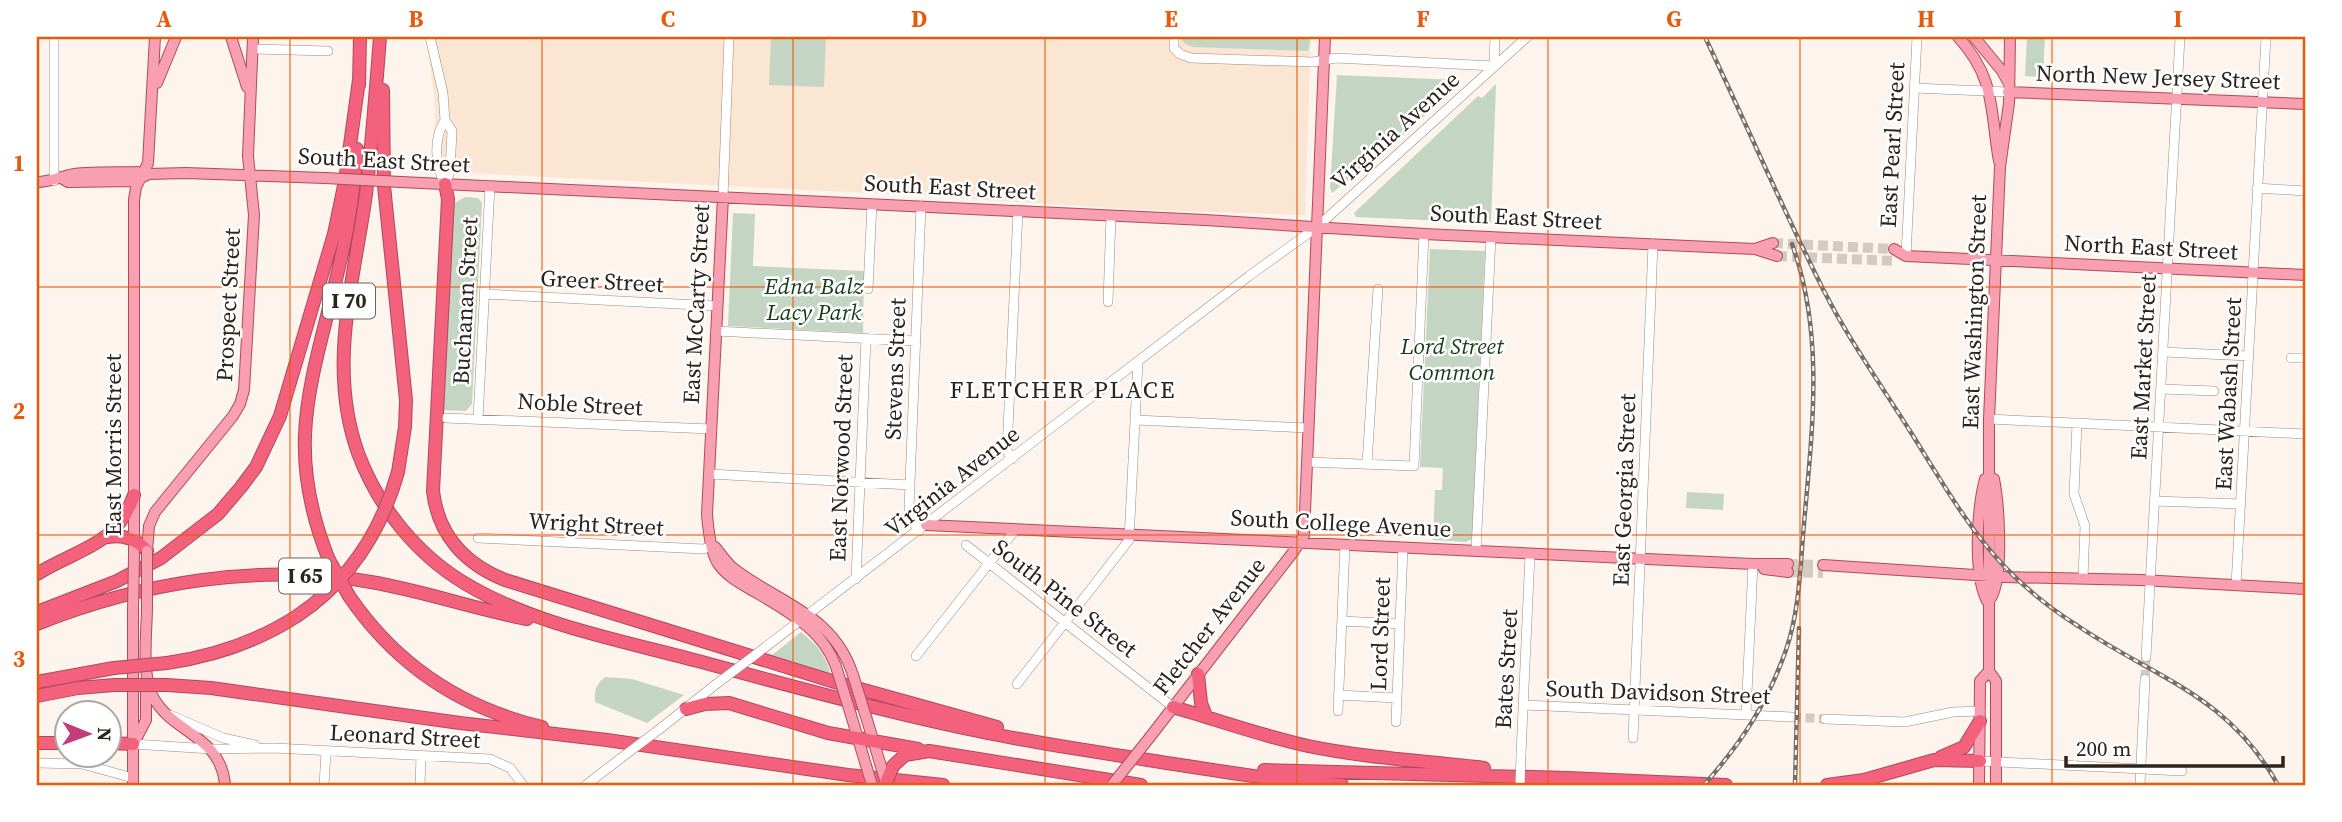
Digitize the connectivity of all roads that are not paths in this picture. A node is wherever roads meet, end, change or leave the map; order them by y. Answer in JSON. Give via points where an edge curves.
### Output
{"nodes":[{"id":1,"x":54,"y":37,"type":"edge"},
{"id":2,"x":155,"y":37,"type":"edge"},
{"id":3,"x":176,"y":37,"type":"edge"},
{"id":4,"x":231,"y":37,"type":"edge"},
{"id":5,"x":360,"y":37,"type":"edge"},
{"id":6,"x":381,"y":37,"type":"edge"},
{"id":7,"x":430,"y":37,"type":"edge"},
{"id":8,"x":729,"y":37,"type":"edge"},
{"id":9,"x":1174,"y":37,"type":"edge"},
{"id":10,"x":1325,"y":37,"type":"edge"},
{"id":11,"x":1495,"y":37,"type":"edge"},
{"id":12,"x":1527,"y":37,"type":"edge"},
{"id":13,"x":1917,"y":37,"type":"edge"},
{"id":14,"x":1958,"y":37,"type":"edge"},
{"id":15,"x":1974,"y":37,"type":"edge"},
{"id":16,"x":2010,"y":37,"type":"edge"},
{"id":17,"x":2180,"y":37,"type":"edge"},
{"id":18,"x":2266,"y":37,"type":"edge"},
{"id":19,"x":253,"y":43,"type":"edge"},
{"id":20,"x":328,"y":51,"type":"dead end"},
{"id":21,"x":1324,"y":61,"type":"junction"},
{"id":22,"x":1494,"y":66,"type":"junction"},
{"id":23,"x":359,"y":80,"type":"junction"},
{"id":24,"x":1914,"y":88,"type":"junction"},
{"id":25,"x":1990,"y":91,"type":"junction"},
{"id":26,"x":2008,"y":92,"type":"junction"},
{"id":27,"x":2177,"y":99,"type":"junction"},
{"id":28,"x":2261,"y":102,"type":"junction"},
{"id":29,"x":2305,"y":104,"type":"edge"},
{"id":30,"x":151,"y":108,"type":"junction"},
{"id":31,"x":249,"y":110,"type":"junction"},
{"id":32,"x":2000,"y":167,"type":"junction"},
{"id":33,"x":250,"y":175,"type":"junction"},
{"id":34,"x":143,"y":176,"type":"junction"},
{"id":35,"x":59,"y":180,"type":"junction"},
{"id":36,"x":37,"y":182,"type":"edge"},
{"id":37,"x":446,"y":184,"type":"junction"},
{"id":38,"x":490,"y":186,"type":"junction"},
{"id":39,"x":2258,"y":188,"type":"junction"},
{"id":40,"x":2305,"y":191,"type":"edge"},
{"id":41,"x":723,"y":197,"type":"junction"},
{"id":42,"x":872,"y":204,"type":"junction"},
{"id":43,"x":921,"y":206,"type":"junction"},
{"id":44,"x":1018,"y":211,"type":"junction"},
{"id":45,"x":1111,"y":216,"type":"junction"},
{"id":46,"x":1317,"y":227,"type":"junction"},
{"id":47,"x":1424,"y":234,"type":"junction"},
{"id":48,"x":1491,"y":237,"type":"junction"},
{"id":49,"x":1773,"y":243,"type":"tunnel mouth"},
{"id":50,"x":1653,"y":244,"type":"junction"},
{"id":51,"x":1755,"y":249,"type":"junction"},
{"id":52,"x":1894,"y":249,"type":"dead end"},
{"id":53,"x":1776,"y":256,"type":"tunnel mouth"},
{"id":54,"x":1901,"y":259,"type":"junction"},
{"id":55,"x":1996,"y":261,"type":"junction"},
{"id":56,"x":2168,"y":269,"type":"junction"},
{"id":57,"x":2254,"y":273,"type":"junction"},
{"id":58,"x":2305,"y":275,"type":"edge"},
{"id":59,"x":868,"y":289,"type":"dead end"},
{"id":60,"x":1378,"y":289,"type":"dead end"},
{"id":61,"x":484,"y":294,"type":"junction"},
{"id":62,"x":1108,"y":302,"type":"dead end"},
{"id":63,"x":717,"y":306,"type":"junction"},
{"id":64,"x":716,"y":331,"type":"junction"},
{"id":65,"x":866,"y":338,"type":"junction"},
{"id":66,"x":916,"y":341,"type":"junction"},
{"id":67,"x":2163,"y":352,"type":"junction"},
{"id":68,"x":2249,"y":356,"type":"junction"},
{"id":69,"x":2291,"y":358,"type":"dead end"},
{"id":70,"x":2305,"y":358,"type":"edge"},
{"id":71,"x":1138,"y":362,"type":"junction"},
{"id":72,"x":2161,"y":388,"type":"junction"},
{"id":73,"x":2214,"y":391,"type":"dead end"},
{"id":74,"x":446,"y":418,"type":"dead end"},
{"id":75,"x":478,"y":419,"type":"junction"},
{"id":76,"x":1989,"y":419,"type":"junction"},
{"id":77,"x":1136,"y":420,"type":"junction"},
{"id":78,"x":2077,"y":423,"type":"junction"},
{"id":79,"x":1308,"y":428,"type":"junction"},
{"id":80,"x":2159,"y":428,"type":"junction"},
{"id":81,"x":711,"y":429,"type":"junction"},
{"id":82,"x":2245,"y":432,"type":"junction"},
{"id":83,"x":2305,"y":434,"type":"edge"},
{"id":84,"x":1012,"y":459,"type":"junction"},
{"id":85,"x":1307,"y":462,"type":"junction"},
{"id":86,"x":1367,"y":464,"type":"junction"},
{"id":87,"x":709,"y":474,"type":"junction"},
{"id":88,"x":860,"y":482,"type":"junction"},
{"id":89,"x":910,"y":485,"type":"junction"},
{"id":90,"x":134,"y":495,"type":"junction"},
{"id":91,"x":2155,"y":501,"type":"junction"},
{"id":92,"x":2241,"y":504,"type":"junction"},
{"id":93,"x":923,"y":528,"type":"junction"},
{"id":94,"x":1016,"y":529,"type":"junction"},
{"id":95,"x":1130,"y":535,"type":"junction"},
{"id":96,"x":109,"y":537,"type":"junction"},
{"id":97,"x":478,"y":538,"type":"dead end"},
{"id":98,"x":134,"y":541,"type":"junction"},
{"id":99,"x":1300,"y":542,"type":"junction"},
{"id":100,"x":713,"y":545,"type":"junction"},
{"id":101,"x":967,"y":545,"type":"dead end"},
{"id":102,"x":1345,"y":545,"type":"junction"},
{"id":103,"x":1403,"y":548,"type":"junction"},
{"id":104,"x":147,"y":551,"type":"junction"},
{"id":105,"x":1476,"y":551,"type":"junction"},
{"id":106,"x":1530,"y":554,"type":"junction"},
{"id":107,"x":1640,"y":559,"type":"junction"},
{"id":108,"x":990,"y":563,"type":"junction"},
{"id":109,"x":1753,"y":564,"type":"junction"},
{"id":110,"x":1788,"y":568,"type":"tunnel mouth"},
{"id":111,"x":1823,"y":569,"type":"tunnel mouth"},
{"id":112,"x":37,"y":574,"type":"edge"},
{"id":113,"x":1988,"y":576,"type":"junction"},
{"id":114,"x":2083,"y":578,"type":"junction"},
{"id":115,"x":856,"y":579,"type":"junction"},
{"id":116,"x":2151,"y":581,"type":"junction"},
{"id":117,"x":2236,"y":585,"type":"junction"},
{"id":118,"x":2305,"y":589,"type":"edge"},
{"id":119,"x":37,"y":612,"type":"edge"},
{"id":120,"x":805,"y":618,"type":"junction"},
{"id":121,"x":1342,"y":621,"type":"junction"},
{"id":122,"x":1066,"y":622,"type":"junction"},
{"id":123,"x":37,"y":624,"type":"edge"},
{"id":124,"x":1400,"y":624,"type":"junction"},
{"id":125,"x":575,"y":628,"type":"junction"},
{"id":126,"x":916,"y":656,"type":"dead end"},
{"id":127,"x":2146,"y":657,"type":"tunnel mouth"},
{"id":128,"x":147,"y":670,"type":"junction"},
{"id":129,"x":1989,"y":671,"type":"junction"},
{"id":130,"x":1198,"y":674,"type":"junction"},
{"id":131,"x":2145,"y":679,"type":"tunnel mouth"},
{"id":132,"x":37,"y":682,"type":"edge"},
{"id":133,"x":1017,"y":684,"type":"dead end"},
{"id":134,"x":1339,"y":695,"type":"junction"},
{"id":135,"x":37,"y":696,"type":"edge"},
{"id":136,"x":1397,"y":698,"type":"junction"},
{"id":137,"x":1523,"y":705,"type":"junction"},
{"id":138,"x":1173,"y":706,"type":"junction"},
{"id":139,"x":686,"y":709,"type":"junction"},
{"id":140,"x":1634,"y":710,"type":"junction"},
{"id":141,"x":1338,"y":711,"type":"dead end"},
{"id":142,"x":166,"y":713,"type":"junction"},
{"id":143,"x":1746,"y":715,"type":"junction"},
{"id":144,"x":1206,"y":716,"type":"junction"},
{"id":145,"x":1980,"y":716,"type":"junction"},
{"id":146,"x":1792,"y":717,"type":"tunnel mouth"},
{"id":147,"x":1825,"y":719,"type":"tunnel mouth"},
{"id":148,"x":1396,"y":722,"type":"dead end"},
{"id":149,"x":1633,"y":738,"type":"dead end"},
{"id":150,"x":858,"y":739,"type":"junction"},
{"id":151,"x":607,"y":740,"type":"junction"},
{"id":152,"x":873,"y":741,"type":"junction"},
{"id":153,"x":122,"y":744,"type":"edge"},
{"id":154,"x":133,"y":744,"type":"junction"},
{"id":155,"x":274,"y":748,"type":"junction"},
{"id":156,"x":211,"y":749,"type":"junction"},
{"id":157,"x":929,"y":751,"type":"junction"},
{"id":158,"x":326,"y":752,"type":"junction"},
{"id":159,"x":1106,"y":753,"type":"junction"},
{"id":160,"x":421,"y":756,"type":"junction"},
{"id":161,"x":1934,"y":760,"type":"junction"},
{"id":162,"x":1980,"y":761,"type":"junction"},
{"id":163,"x":1996,"y":762,"type":"junction"},
{"id":164,"x":37,"y":763,"type":"edge"},
{"id":165,"x":887,"y":765,"type":"junction"},
{"id":166,"x":1200,"y":768,"type":"junction"},
{"id":167,"x":2141,"y":769,"type":"junction"},
{"id":168,"x":2182,"y":771,"type":"dead end"},
{"id":169,"x":1568,"y":778,"type":"junction"},
{"id":170,"x":133,"y":782,"type":"edge"},
{"id":171,"x":887,"y":784,"type":"edge"},
{"id":172,"x":225,"y":785,"type":"edge"},
{"id":173,"x":324,"y":785,"type":"edge"},
{"id":174,"x":420,"y":785,"type":"edge"},
{"id":175,"x":523,"y":785,"type":"edge"},
{"id":176,"x":586,"y":785,"type":"edge"},
{"id":177,"x":872,"y":785,"type":"edge"},
{"id":178,"x":943,"y":785,"type":"edge"},
{"id":179,"x":1112,"y":785,"type":"edge"},
{"id":180,"x":1141,"y":785,"type":"edge"},
{"id":181,"x":1342,"y":785,"type":"edge"},
{"id":182,"x":1520,"y":785,"type":"edge"},
{"id":183,"x":1726,"y":785,"type":"edge"},
{"id":184,"x":1827,"y":785,"type":"edge"},
{"id":185,"x":1979,"y":785,"type":"edge"},
{"id":186,"x":1996,"y":785,"type":"edge"},
{"id":187,"x":2140,"y":785,"type":"edge"}],
"edges":[{"from":1,"to":35,"type":"street"},
{"from":2,"to":30,"type":"main road","name":"East Morris Street"},
{"from":3,"to":30,"type":"main road","name":"East Morris Street","via":[[159,74]]},
{"from":4,"to":31,"type":"main road","via":[[244,73]]},
{"from":5,"to":23,"type":"highway","number":"I 70"},
{"from":6,"to":125,"type":"highway","number":"I 70","via":[[369,170],[343,350],[344,397],[354,441],[379,496],[431,559],[501,603]]},
{"from":6,"to":132,"type":"highway","bridge":true,"via":[[384,186],[406,400],[398,472],[385,510],[359,557],[325,596],[257,638],[228,650],[167,663]]},
{"from":7,"to":37,"type":"street","via":[[445,120],[452,131]]},
{"from":8,"to":41,"type":"street","name":"East McCarty Street"},
{"from":9,"to":21,"type":"street","via":[[1174,48],[1183,56],[1198,59]]},
{"from":10,"to":21,"type":"main road","name":"Fletcher Avenue"},
{"from":11,"to":22,"type":"street"},
{"from":12,"to":22,"type":"street","name":"Virginia Avenue"},
{"from":13,"to":24,"type":"street","name":"East Pearl Street"},
{"from":14,"to":25,"type":"main road","name":"East Washington Street","via":[[1980,66]]},
{"from":15,"to":26,"type":"main road","via":[[2002,71]]},
{"from":16,"to":26,"type":"main road","name":"East Washington Street"},
{"from":17,"to":27,"type":"street","name":"East Market Street"},
{"from":18,"to":28,"type":"street","name":"East Wabash Street"},
{"from":19,"to":20,"type":"street"},
{"from":19,"to":31,"type":"main road","name":"Prospect Street"},
{"from":21,"to":22,"type":"street"},
{"from":21,"to":46,"type":"main road","name":"Fletcher Avenue"},
{"from":22,"to":46,"type":"street","name":"Virginia Avenue"},
{"from":23,"to":119,"type":"highway","via":[[334,234],[280,416],[256,467],[218,514],[161,558],[117,581]]},
{"from":23,"to":151,"type":"highway","number":"I 70","bridge":true,"via":[[353,192],[305,422],[308,489],[329,560],[349,596],[395,652],[449,692],[510,719]]},
{"from":24,"to":25,"type":"street"},
{"from":24,"to":54,"type":"street","name":"East Pearl Street"},
{"from":25,"to":26,"type":"street"},
{"from":25,"to":32,"type":"main road","name":"East Washington Street"},
{"from":26,"to":27,"type":"main road","name":"North New Jersey Street"},
{"from":26,"to":32,"type":"main road","name":"East Washington Street"},
{"from":27,"to":28,"type":"main road","name":"North New Jersey Street"},
{"from":27,"to":56,"type":"street","name":"East Market Street"},
{"from":28,"to":29,"type":"main road","name":"North New Jersey Street"},
{"from":28,"to":39,"type":"street","name":"East Wabash Street"},
{"from":30,"to":34,"type":"main road","name":"East Morris Street"},
{"from":31,"to":33,"type":"main road","name":"Prospect Street"},
{"from":32,"to":55,"type":"main road","name":"East Washington Street"},
{"from":33,"to":34,"type":"main road","name":"South East Street"},
{"from":33,"to":37,"type":"main road","name":"South East Street","bridge":true},
{"from":33,"to":104,"type":"main road","name":"Prospect Street","via":[[254,215],[243,396],[233,416],[155,512]]},
{"from":34,"to":35,"type":"main road","name":"South East Street","via":[[137,172]]},
{"from":34,"to":90,"type":"main road","name":"East Morris Street","via":[[134,200]]},
{"from":35,"to":36,"type":"main road","name":"South East Street"},
{"from":37,"to":38,"type":"main road","name":"South East Street"},
{"from":37,"to":159,"type":"highway","via":[[433,491],[444,530],[467,558],[505,580],[835,682]]},
{"from":38,"to":41,"type":"main road","name":"South East Street"},
{"from":38,"to":61,"type":"street","name":"Buchanan Street"},
{"from":39,"to":40,"type":"street"},
{"from":39,"to":57,"type":"street","name":"East Wabash Street"},
{"from":41,"to":42,"type":"main road","name":"South East Street"},
{"from":41,"to":63,"type":"main road","name":"East McCarty Street"},
{"from":42,"to":43,"type":"main road","name":"South East Street"},
{"from":42,"to":59,"type":"street"},
{"from":43,"to":44,"type":"main road","name":"South East Street"},
{"from":43,"to":66,"type":"street","name":"Stevens Street"},
{"from":44,"to":45,"type":"main road","name":"South East Street"},
{"from":44,"to":84,"type":"street","via":[[1007,451]]},
{"from":45,"to":46,"type":"main road","name":"South East Street"},
{"from":45,"to":62,"type":"street"},
{"from":46,"to":47,"type":"main road","name":"South East Street"},
{"from":46,"to":71,"type":"street","name":"Virginia Avenue"},
{"from":46,"to":79,"type":"main road","name":"Fletcher Avenue"},
{"from":47,"to":48,"type":"main road","name":"South East Street"},
{"from":47,"to":86,"type":"street","via":[[1414,466]]},
{"from":48,"to":50,"type":"main road","name":"South East Street"},
{"from":48,"to":105,"type":"street"},
{"from":49,"to":51,"type":"main road","name":"South East Street"},
{"from":50,"to":51,"type":"main road","name":"South East Street"},
{"from":50,"to":107,"type":"street","name":"East Georgia Street"},
{"from":51,"to":53,"type":"main road","name":"South East Street"},
{"from":52,"to":54,"type":"main road"},
{"from":54,"to":55,"type":"main road"},
{"from":55,"to":56,"type":"main road","name":"North East Street"},
{"from":55,"to":76,"type":"main road","name":"East Washington Street"},
{"from":56,"to":57,"type":"main road","name":"North East Street"},
{"from":56,"to":67,"type":"street","name":"East Market Street"},
{"from":57,"to":58,"type":"main road","name":"North East Street"},
{"from":57,"to":68,"type":"street","name":"East Wabash Street"},
{"from":60,"to":86,"type":"street"},
{"from":61,"to":63,"type":"street","name":"Greer Street"},
{"from":61,"to":75,"type":"street","name":"Buchanan Street"},
{"from":63,"to":64,"type":"main road","name":"East McCarty Street"},
{"from":64,"to":65,"type":"street"},
{"from":64,"to":81,"type":"main road","name":"East McCarty Street"},
{"from":65,"to":66,"type":"street"},
{"from":65,"to":88,"type":"street","name":"East Norwood Street"},
{"from":66,"to":89,"type":"street","name":"Stevens Street"},
{"from":67,"to":68,"type":"street"},
{"from":67,"to":72,"type":"street","name":"East Market Street"},
{"from":68,"to":82,"type":"street","name":"East Wabash Street"},
{"from":69,"to":70,"type":"street"},
{"from":71,"to":77,"type":"street"},
{"from":71,"to":84,"type":"street","name":"Virginia Avenue"},
{"from":72,"to":73,"type":"street"},
{"from":72,"to":80,"type":"street","name":"East Market Street"},
{"from":74,"to":75,"type":"street","name":"Noble Street"},
{"from":75,"to":81,"type":"street","name":"Noble Street"},
{"from":76,"to":78,"type":"street"},
{"from":76,"to":113,"type":"main road","name":"East Washington Street"},
{"from":77,"to":79,"type":"street"},
{"from":77,"to":95,"type":"street"},
{"from":78,"to":80,"type":"street"},
{"from":78,"to":114,"type":"street","via":[[2074,494],[2085,526]]},
{"from":79,"to":85,"type":"main road","name":"Fletcher Avenue"},
{"from":80,"to":82,"type":"street"},
{"from":80,"to":91,"type":"street","name":"East Market Street"},
{"from":81,"to":87,"type":"main road","name":"East McCarty Street"},
{"from":82,"to":83,"type":"street"},
{"from":82,"to":92,"type":"street","name":"East Wabash Street"},
{"from":84,"to":93,"type":"street","name":"Virginia Avenue"},
{"from":85,"to":86,"type":"street"},
{"from":85,"to":99,"type":"main road","name":"Fletcher Avenue"},
{"from":87,"to":88,"type":"street"},
{"from":87,"to":100,"type":"main road","name":"East McCarty Street","via":[[708,523]]},
{"from":88,"to":89,"type":"street"},
{"from":88,"to":115,"type":"street","name":"East Norwood Street"},
{"from":89,"to":93,"type":"street","name":"Stevens Street","via":[[909,515]]},
{"from":90,"to":96,"type":"highway","via":[[125,518]]},
{"from":90,"to":98,"type":"main road","name":"East Morris Street"},
{"from":91,"to":92,"type":"street"},
{"from":91,"to":116,"type":"street","name":"East Market Street"},
{"from":92,"to":117,"type":"street","name":"East Wabash Street"},
{"from":93,"to":94,"type":"main road","name":"South College Avenue"},
{"from":93,"to":115,"type":"street","name":"Virginia Avenue"},
{"from":94,"to":95,"type":"main road","name":"South College Avenue"},
{"from":94,"to":108,"type":"street"},
{"from":95,"to":99,"type":"main road","name":"South College Avenue"},
{"from":95,"to":122,"type":"street"},
{"from":96,"to":98,"type":"highway"},
{"from":96,"to":112,"type":"highway"},
{"from":97,"to":100,"type":"street","name":"Wright Street","via":[[703,549]]},
{"from":98,"to":104,"type":"highway"},
{"from":98,"to":154,"type":"main road","name":"East Morris Street","bridge":true},
{"from":99,"to":102,"type":"main road","name":"South College Avenue"},
{"from":99,"to":130,"type":"main road","name":"Fletcher Avenue"},
{"from":100,"to":120,"type":"main road","via":[[734,568]]},
{"from":101,"to":108,"type":"street","name":"South Pine Street"},
{"from":102,"to":103,"type":"main road","name":"South College Avenue"},
{"from":102,"to":121,"type":"street"},
{"from":103,"to":105,"type":"main road","name":"South College Avenue"},
{"from":103,"to":124,"type":"street","name":"Lord Street"},
{"from":104,"to":128,"type":"main road","name":"Prospect Street","bridge":true},
{"from":105,"to":106,"type":"main road","name":"South College Avenue"},
{"from":106,"to":107,"type":"main road","name":"South College Avenue"},
{"from":106,"to":137,"type":"street","name":"Bates Street"},
{"from":107,"to":109,"type":"main road","name":"South College Avenue"},
{"from":107,"to":140,"type":"street","name":"East Georgia Street"},
{"from":108,"to":122,"type":"street","name":"South Pine Street"},
{"from":108,"to":126,"type":"street"},
{"from":109,"to":110,"type":"main road","name":"South College Avenue"},
{"from":109,"to":143,"type":"street"},
{"from":111,"to":113,"type":"main road"},
{"from":113,"to":114,"type":"main road","via":[[2007,583]]},
{"from":113,"to":129,"type":"main road","name":"East Washington Street"},
{"from":114,"to":116,"type":"main road"},
{"from":115,"to":120,"type":"street","name":"Virginia Avenue"},
{"from":116,"to":117,"type":"main road"},
{"from":116,"to":127,"type":"street","name":"East Market Street"},
{"from":117,"to":118,"type":"main road"},
{"from":120,"to":139,"type":"street","name":"Virginia Avenue","bridge":true},
{"from":120,"to":150,"type":"main road","bridge":true,"via":[[838,673]]},
{"from":120,"to":152,"type":"main road","bridge":true,"via":[[822,625],[839,644]]},
{"from":121,"to":124,"type":"street"},
{"from":121,"to":134,"type":"street"},
{"from":122,"to":133,"type":"street"},
{"from":122,"to":138,"type":"street","name":"South Pine Street"},
{"from":123,"to":125,"type":"highway","number":"I 65","via":[[96,602],[157,587],[216,578],[291,575],[382,584]]},
{"from":124,"to":136,"type":"street","name":"Lord Street"},
{"from":125,"to":159,"type":"highway","number":"I 65","via":[[870,707]]},
{"from":128,"to":142,"type":"main road","name":"Prospect Street","via":[[151,693]]},
{"from":128,"to":154,"type":"main road","name":"Prospect Street","via":[[146,720]]},
{"from":129,"to":145,"type":"main road","name":"East Washington Street","via":[[1980,681]]},
{"from":129,"to":163,"type":"main road","name":"East Washington Street","via":[[1996,681]]},
{"from":130,"to":138,"type":"main road","name":"Fletcher Avenue"},
{"from":130,"to":144,"type":"highway"},
{"from":131,"to":167,"type":"street"},
{"from":134,"to":136,"type":"street"},
{"from":134,"to":141,"type":"street"},
{"from":135,"to":151,"type":"highway","bridge":true,"via":[[92,686],[211,688]]},
{"from":136,"to":148,"type":"street","name":"Lord Street"},
{"from":137,"to":140,"type":"street","name":"South Davidson Street"},
{"from":137,"to":182,"type":"street","name":"Bates Street","bridge":true},
{"from":138,"to":144,"type":"highway"},
{"from":138,"to":179,"type":"main road","name":"Fletcher Avenue","bridge":true},
{"from":139,"to":150,"type":"highway","via":[[729,703]]},
{"from":139,"to":176,"type":"street","name":"Virginia Avenue","bridge":true},
{"from":140,"to":143,"type":"street","name":"South Davidson Street"},
{"from":140,"to":149,"type":"street","name":"East Georgia Street"},
{"from":142,"to":155,"type":"street","name":"Leonard Street","via":[[223,738]]},
{"from":142,"to":156,"type":"main road","name":"Prospect Street"},
{"from":143,"to":146,"type":"street","name":"South Davidson Street"},
{"from":144,"to":169,"type":"highway","via":[[1270,737],[1347,753]]},
{"from":145,"to":147,"type":"street","via":[[1953,712],[1905,722]]},
{"from":145,"to":161,"type":"highway","via":[[1964,747]]},
{"from":145,"to":162,"type":"main road","name":"East Washington Street"},
{"from":150,"to":152,"type":"highway"},
{"from":150,"to":177,"type":"main road","bridge":true},
{"from":151,"to":178,"type":"highway"},
{"from":152,"to":157,"type":"highway"},
{"from":152,"to":165,"type":"main road"},
{"from":153,"to":154,"type":"highway"},
{"from":154,"to":156,"type":"street","name":"Leonard Street"},
{"from":154,"to":170,"type":"main road","name":"East Morris Street"},
{"from":155,"to":156,"type":"street","name":"Leonard Street"},
{"from":155,"to":158,"type":"street","name":"Leonard Street"},
{"from":156,"to":172,"type":"main road","name":"Prospect Street"},
{"from":157,"to":165,"type":"highway","via":[[905,755]]},
{"from":157,"to":180,"type":"highway"},
{"from":158,"to":160,"type":"street","name":"Leonard Street"},
{"from":158,"to":173,"type":"street"},
{"from":159,"to":166,"type":"highway","number":"I 65"},
{"from":160,"to":174,"type":"street"},
{"from":160,"to":175,"type":"street","name":"Leonard Street","via":[[493,760],[510,768]]},
{"from":161,"to":162,"type":"highway"},
{"from":161,"to":184,"type":"highway","via":[[1864,780]]},
{"from":162,"to":163,"type":"street"},
{"from":162,"to":185,"type":"main road","name":"East Washington Street"},
{"from":163,"to":167,"type":"street"},
{"from":163,"to":186,"type":"main road","name":"East Washington Street"},
{"from":164,"to":170,"type":"street","via":[[82,764]]},
{"from":165,"to":171,"type":"highway","bridge":true},
{"from":166,"to":169,"type":"highway"},
{"from":166,"to":181,"type":"highway","number":"I 65"},
{"from":167,"to":168,"type":"street"},
{"from":167,"to":187,"type":"street"},
{"from":169,"to":183,"type":"highway"}]}
